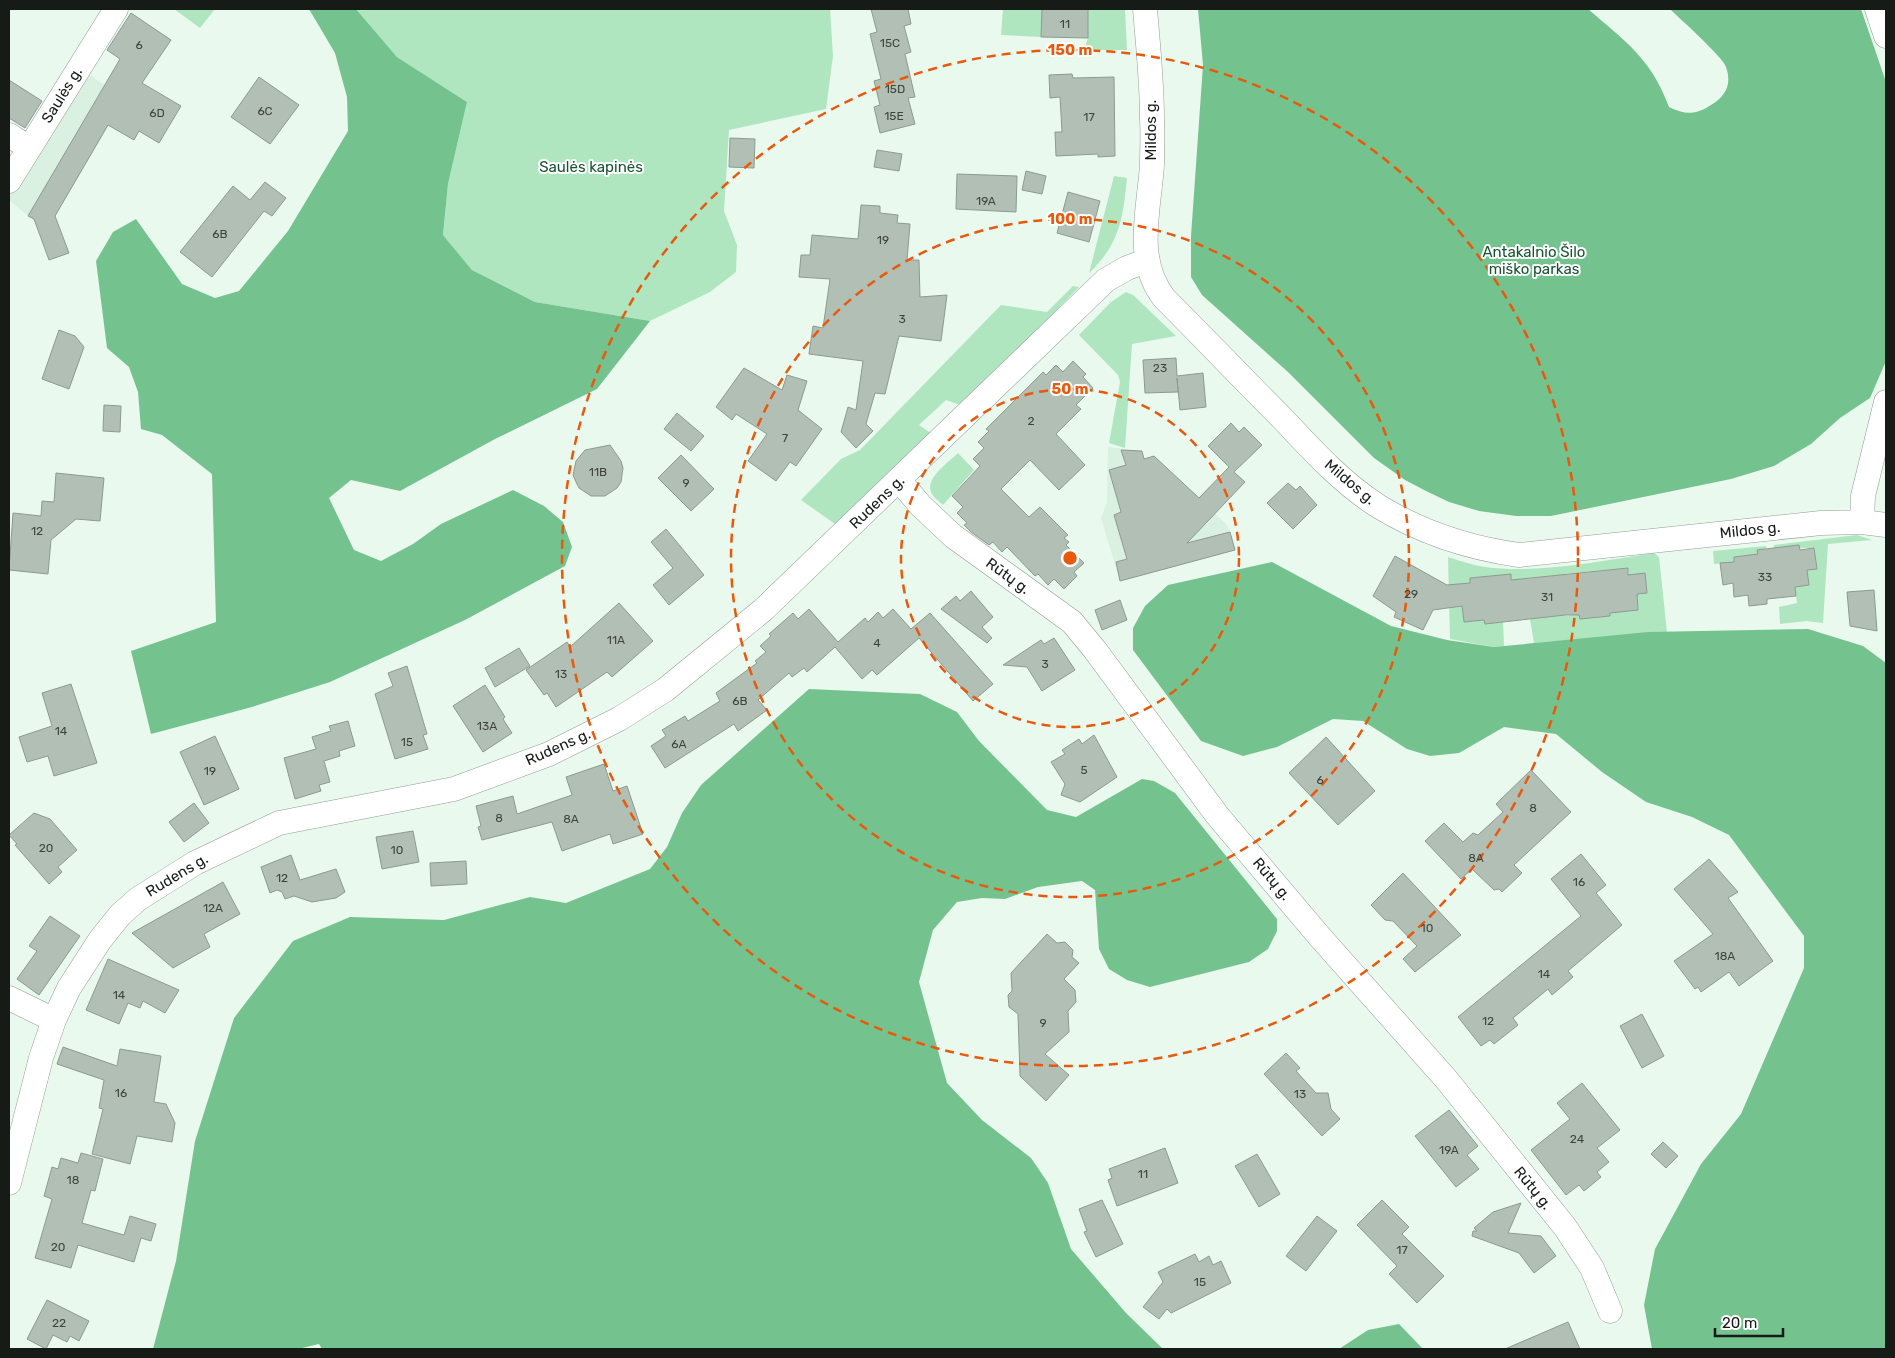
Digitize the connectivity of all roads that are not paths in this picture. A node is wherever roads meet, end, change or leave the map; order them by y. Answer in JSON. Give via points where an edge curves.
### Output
{"nodes":[{"id":1,"x":116,"y":9,"type":"edge"},
{"id":2,"x":1145,"y":9,"type":"edge"},
{"id":3,"x":1877,"y":9,"type":"edge"},
{"id":4,"x":1886,"y":36,"type":"edge"},
{"id":5,"x":9,"y":135,"type":"edge"},
{"id":6,"x":29,"y":148,"type":"junction"},
{"id":7,"x":9,"y":181,"type":"edge"},
{"id":8,"x":1146,"y":261,"type":"junction"},
{"id":9,"x":1886,"y":402,"type":"edge"},
{"id":10,"x":899,"y":480,"type":"junction"},
{"id":11,"x":1862,"y":522,"type":"junction"},
{"id":12,"x":1886,"y":525,"type":"edge"},
{"id":13,"x":9,"y":998,"type":"edge"},
{"id":14,"x":54,"y":1020,"type":"junction"},
{"id":15,"x":9,"y":1183,"type":"edge"},
{"id":16,"x":1610,"y":1311,"type":"dead end"}],
"edges":[{"from":1,"to":6,"type":"street","name":"Saulės g."},
{"from":2,"to":8,"type":"street","name":"Mildos g.","via":[[1152,119]]},
{"from":3,"to":4,"type":"street"},
{"from":5,"to":6,"type":"street"},
{"from":6,"to":7,"type":"street","name":"Saulės g."},
{"from":8,"to":10,"type":"street","name":"Rudens g.","via":[[1106,280]]},
{"from":8,"to":11,"type":"street","name":"Mildos g.","via":[[1154,284],[1164,298],[1324,462],[1376,505],[1419,529],[1491,552],[1519,555],[1821,523]]},
{"from":9,"to":11,"type":"street","via":[[1863,496]]},
{"from":10,"to":14,"type":"street","name":"Rudens g.","via":[[758,615],[665,690],[619,719],[548,754],[454,789],[279,823],[206,857],[159,885],[120,915],[100,940],[69,988]]},
{"from":10,"to":16,"type":"street","name":"Rūtų g.","via":[[953,536],[1072,622],[1090,643],[1217,815],[1451,1086],[1565,1227],[1592,1268]]},
{"from":11,"to":12,"type":"street","name":"Mildos g."},
{"from":13,"to":14,"type":"street"},
{"from":14,"to":15,"type":"street","name":"Rudens g."}]}
